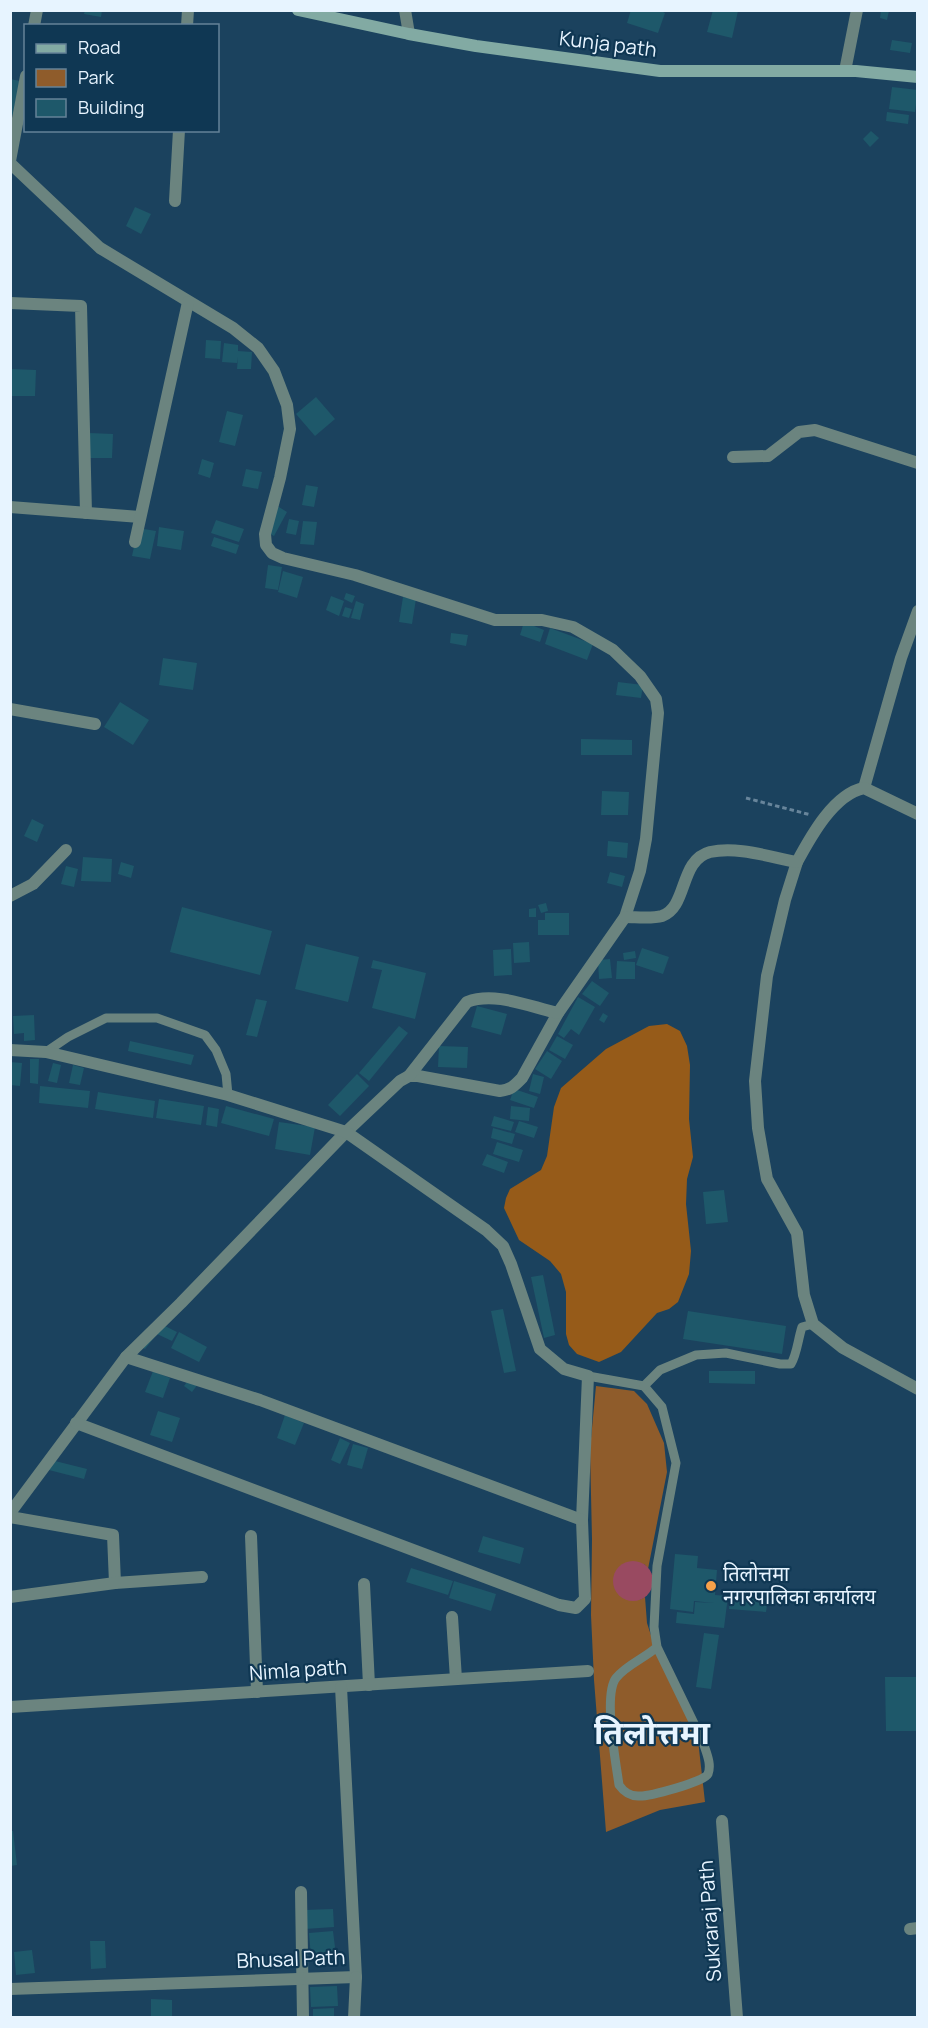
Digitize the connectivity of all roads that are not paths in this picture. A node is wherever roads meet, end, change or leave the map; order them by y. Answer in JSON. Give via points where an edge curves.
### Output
{"nodes":[{"id":1,"x":298,"y":10,"type":"edge"},
{"id":2,"x":405,"y":10,"type":"edge"},
{"id":3,"x":857,"y":10,"type":"edge"},
{"id":4,"x":409,"y":34,"type":"junction"},
{"id":5,"x":845,"y":71,"type":"junction"},
{"id":6,"x":918,"y":77,"type":"edge"},
{"id":7,"x":24,"y":87,"type":"edge"},
{"id":8,"x":179,"y":132,"type":"edge"},
{"id":9,"x":10,"y":162,"type":"edge"},
{"id":10,"x":175,"y":201,"type":"dead end"},
{"id":11,"x":188,"y":302,"type":"junction"},
{"id":12,"x":10,"y":303,"type":"edge"},
{"id":13,"x":733,"y":457,"type":"dead end"},
{"id":14,"x":918,"y":463,"type":"edge"},
{"id":15,"x":10,"y":507,"type":"edge"},
{"id":16,"x":86,"y":513,"type":"junction"},
{"id":17,"x":140,"y":517,"type":"junction"},
{"id":18,"x":135,"y":542,"type":"dead end"},
{"id":19,"x":918,"y":611,"type":"edge"},
{"id":20,"x":10,"y":709,"type":"edge"},
{"id":21,"x":95,"y":724,"type":"dead end"},
{"id":22,"x":864,"y":788,"type":"junction"},
{"id":23,"x":918,"y":814,"type":"edge"},
{"id":24,"x":66,"y":850,"type":"dead end"},
{"id":25,"x":797,"y":862,"type":"junction"},
{"id":26,"x":10,"y":896,"type":"edge"},
{"id":27,"x":625,"y":917,"type":"junction"},
{"id":28,"x":558,"y":1013,"type":"junction"},
{"id":29,"x":10,"y":1050,"type":"edge"},
{"id":30,"x":46,"y":1052,"type":"junction"},
{"id":31,"x":409,"y":1077,"type":"junction"},
{"id":32,"x":228,"y":1095,"type":"junction"},
{"id":33,"x":346,"y":1132,"type":"junction"},
{"id":34,"x":813,"y":1324,"type":"junction"},
{"id":35,"x":126,"y":1357,"type":"junction"},
{"id":36,"x":588,"y":1376,"type":"junction"},
{"id":37,"x":644,"y":1386,"type":"junction"},
{"id":38,"x":918,"y":1389,"type":"edge"},
{"id":39,"x":76,"y":1423,"type":"junction"},
{"id":40,"x":10,"y":1513,"type":"edge"},
{"id":41,"x":10,"y":1517,"type":"edge"},
{"id":42,"x":582,"y":1520,"type":"junction"},
{"id":43,"x":251,"y":1536,"type":"dead end"},
{"id":44,"x":202,"y":1577,"type":"dead end"},
{"id":45,"x":115,"y":1583,"type":"junction"},
{"id":46,"x":364,"y":1584,"type":"dead end"},
{"id":47,"x":10,"y":1597,"type":"edge"},
{"id":48,"x":452,"y":1617,"type":"dead end"},
{"id":49,"x":657,"y":1647,"type":"junction"},
{"id":50,"x":588,"y":1671,"type":"dead end"},
{"id":51,"x":456,"y":1680,"type":"junction"},
{"id":52,"x":369,"y":1685,"type":"junction"},
{"id":53,"x":341,"y":1687,"type":"junction"},
{"id":54,"x":257,"y":1692,"type":"junction"},
{"id":55,"x":10,"y":1707,"type":"edge"},
{"id":56,"x":722,"y":1821,"type":"dead end"},
{"id":57,"x":300,"y":1892,"type":"dead end"},
{"id":58,"x":356,"y":1977,"type":"junction"},
{"id":59,"x":303,"y":1979,"type":"junction"},
{"id":60,"x":10,"y":1989,"type":"edge"},
{"id":61,"x":303,"y":2018,"type":"edge"},
{"id":62,"x":354,"y":2018,"type":"edge"},
{"id":63,"x":737,"y":2018,"type":"edge"}],
"edges":[{"from":1,"to":4,"type":"street","name":"Kunja path"},
{"from":2,"to":4,"type":"street"},
{"from":3,"to":5,"type":"street"},
{"from":4,"to":5,"type":"street","name":"Kunja path","via":[[660,71]]},
{"from":5,"to":6,"type":"street","name":"Kunja path"},
{"from":7,"to":9,"type":"street"},
{"from":8,"to":10,"type":"street"},
{"from":9,"to":11,"type":"street","via":[[100,248]]},
{"from":11,"to":17,"type":"street"},
{"from":11,"to":27,"type":"street","via":[[258,348],[274,371],[287,405],[290,429],[265,534],[272,553],[495,620],[542,620],[573,627],[613,650],[649,688],[658,713],[650,807],[640,872]]},
{"from":12,"to":16,"type":"street","via":[[81,306]]},
{"from":13,"to":14,"type":"street","via":[[768,456],[800,432],[815,430]]},
{"from":15,"to":16,"type":"street"},
{"from":16,"to":17,"type":"street"},
{"from":17,"to":18,"type":"street"},
{"from":19,"to":22,"type":"street"},
{"from":20,"to":21,"type":"street"},
{"from":22,"to":23,"type":"street"},
{"from":22,"to":25,"type":"street","via":[[845,795],[824,819]]},
{"from":24,"to":26,"type":"street","via":[[33,884]]},
{"from":25,"to":27,"type":"street","via":[[735,850],[707,853],[693,861],[672,909],[661,916]]},
{"from":25,"to":34,"type":"street","via":[[767,976],[755,1081],[767,1179],[797,1233],[804,1295]]},
{"from":27,"to":28,"type":"street"},
{"from":28,"to":31,"type":"street","via":[[492,998],[467,1002]]},
{"from":28,"to":31,"type":"street","via":[[522,1078],[507,1090]]},
{"from":29,"to":30,"type":"street"},
{"from":30,"to":32,"type":"street"},
{"from":30,"to":32,"type":"lane","via":[[106,1018],[157,1017],[205,1035],[226,1074]]},
{"from":31,"to":33,"type":"street"},
{"from":32,"to":33,"type":"street"},
{"from":33,"to":35,"type":"street"},
{"from":33,"to":36,"type":"street","via":[[503,1246],[540,1349],[564,1369]]},
{"from":34,"to":37,"type":"lane","via":[[802,1327],[791,1364],[726,1353],[696,1355],[660,1370]]},
{"from":34,"to":38,"type":"street","via":[[843,1348]]},
{"from":35,"to":39,"type":"street"},
{"from":35,"to":42,"type":"street","via":[[260,1400]]},
{"from":36,"to":37,"type":"lane"},
{"from":36,"to":42,"type":"street"},
{"from":37,"to":49,"type":"lane","via":[[662,1407],[676,1463],[657,1566]]},
{"from":39,"to":40,"type":"street"},
{"from":39,"to":42,"type":"street","via":[[559,1605],[576,1608],[585,1599]]},
{"from":41,"to":45,"type":"street","via":[[113,1535]]},
{"from":43,"to":54,"type":"street"},
{"from":44,"to":45,"type":"street"},
{"from":45,"to":47,"type":"street"},
{"from":46,"to":52,"type":"street"},
{"from":48,"to":51,"type":"street"},
{"from":49,"to":49,"type":"lane","via":[[621,1673],[611,1687],[618,1785],[630,1795],[653,1795],[705,1778],[709,1773],[703,1742]]},
{"from":50,"to":51,"type":"street","name":"Nimla path"},
{"from":51,"to":52,"type":"street","name":"Nimla path"},
{"from":52,"to":53,"type":"street","name":"Nimla path"},
{"from":53,"to":54,"type":"street","name":"Nimla path"},
{"from":53,"to":58,"type":"street","name":"Bhusal Path"},
{"from":54,"to":55,"type":"street","name":"Nimla path"},
{"from":56,"to":63,"type":"street","name":"Sukraraj Path"},
{"from":57,"to":59,"type":"street"},
{"from":58,"to":59,"type":"street","name":"Bhusal Path"},
{"from":58,"to":62,"type":"street"},
{"from":59,"to":60,"type":"street","name":"Bhusal Path"},
{"from":59,"to":61,"type":"street"}]}
